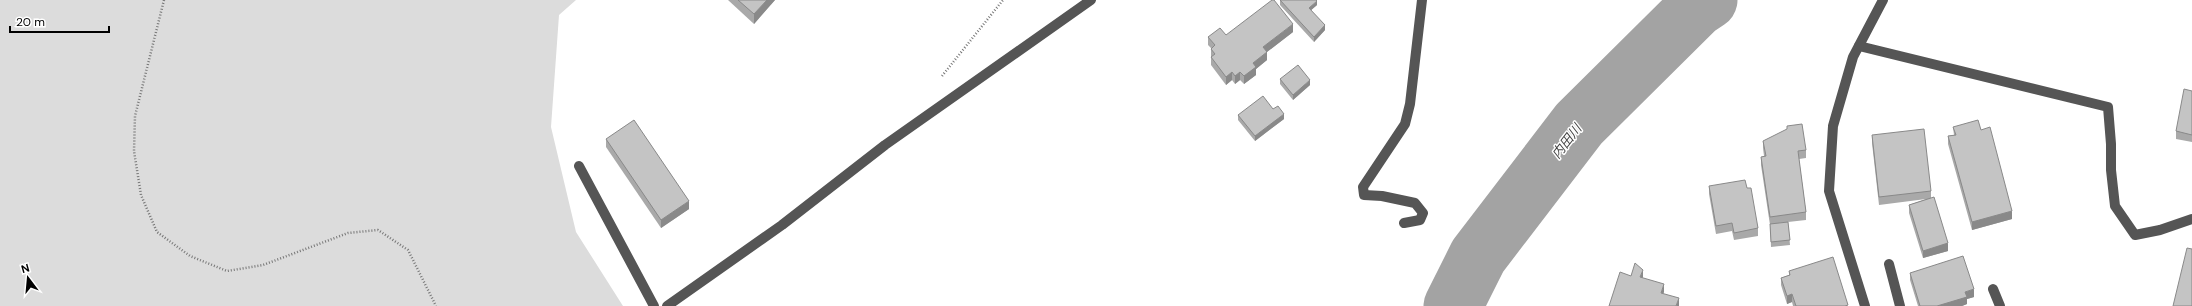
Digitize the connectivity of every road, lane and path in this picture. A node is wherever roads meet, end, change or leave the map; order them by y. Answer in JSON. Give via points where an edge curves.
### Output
{"nodes":[{"id":1,"x":164,"y":0,"type":"edge"},
{"id":2,"x":1003,"y":0,"type":"edge"},
{"id":3,"x":1091,"y":0,"type":"edge"},
{"id":4,"x":1422,"y":0,"type":"edge"},
{"id":5,"x":1883,"y":0,"type":"edge"},
{"id":6,"x":1859,"y":46,"type":"junction"},
{"id":7,"x":939,"y":79,"type":"dead end"},
{"id":8,"x":579,"y":166,"type":"dead end"},
{"id":9,"x":2192,"y":219,"type":"edge"},
{"id":10,"x":1404,"y":223,"type":"dead end"},
{"id":11,"x":1889,"y":264,"type":"dead end"},
{"id":12,"x":1993,"y":290,"type":"dead end"},
{"id":13,"x":436,"y":306,"type":"edge"},
{"id":14,"x":654,"y":306,"type":"edge"},
{"id":15,"x":667,"y":306,"type":"edge"},
{"id":16,"x":1865,"y":306,"type":"edge"},
{"id":17,"x":1900,"y":306,"type":"edge"},
{"id":18,"x":2000,"y":306,"type":"edge"}],
"edges":[{"from":1,"to":13,"type":"path","via":[[135,116],[134,151],[141,195],[157,232],[190,256],[226,271],[263,265],[348,233],[378,230],[408,250]]},
{"from":2,"to":7,"type":"path"},
{"from":3,"to":15,"type":"street","via":[[885,145],[782,225]]},
{"from":4,"to":10,"type":"street","via":[[1410,104],[1405,124],[1363,187],[1364,195],[1415,203],[1423,213],[1420,220]]},
{"from":5,"to":6,"type":"street"},
{"from":6,"to":9,"type":"street","via":[[2108,108],[2115,206],[2135,235]]},
{"from":6,"to":16,"type":"street","via":[[1853,57],[1833,126],[1829,191]]},
{"from":8,"to":14,"type":"street"},
{"from":11,"to":17,"type":"street"},
{"from":12,"to":18,"type":"street"}]}
